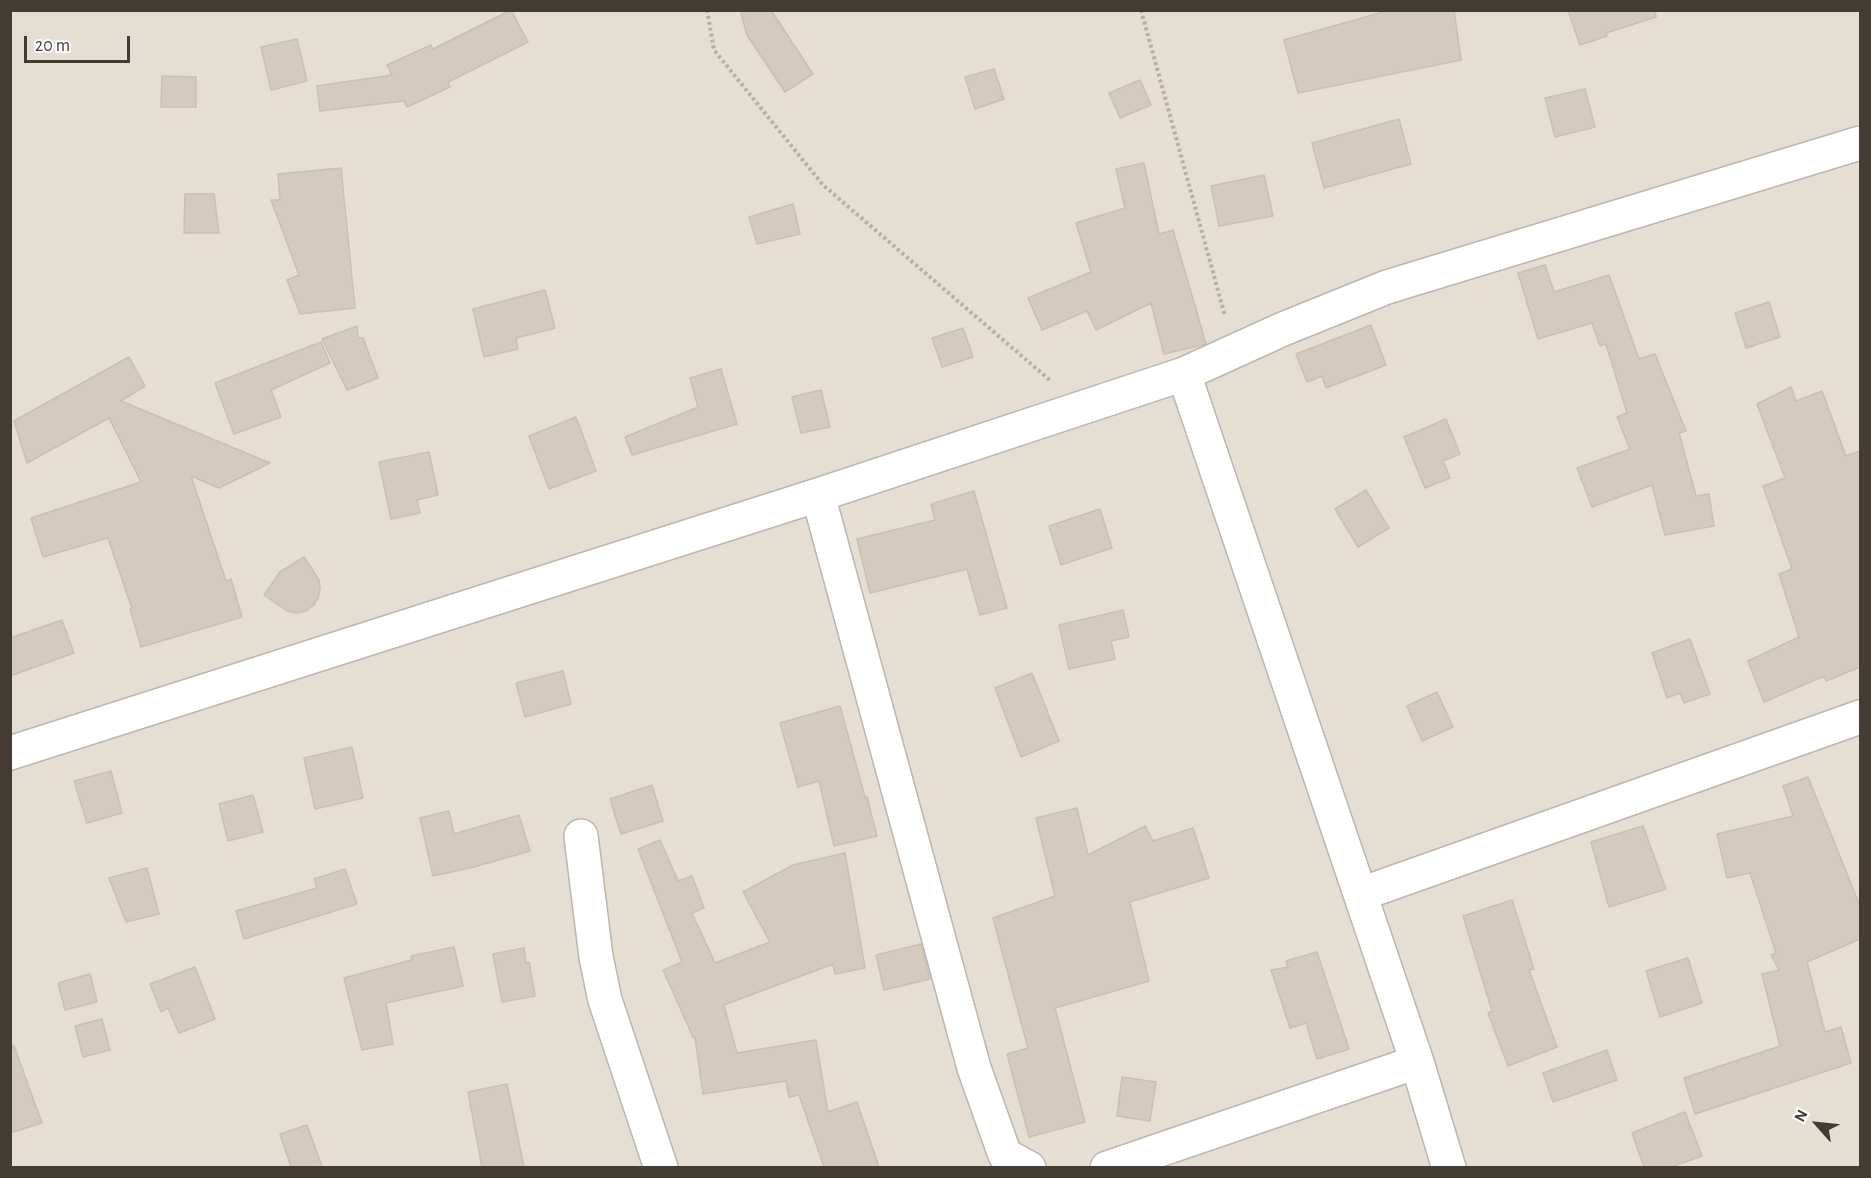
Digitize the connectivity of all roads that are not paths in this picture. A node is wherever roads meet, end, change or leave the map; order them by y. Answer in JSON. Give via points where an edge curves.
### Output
{"nodes":[{"id":1,"x":1860,"y":143,"type":"edge"},
{"id":2,"x":1184,"y":374,"type":"junction"},
{"id":3,"x":818,"y":495,"type":"junction"},
{"id":4,"x":1860,"y":717,"type":"edge"},
{"id":5,"x":10,"y":753,"type":"edge"},
{"id":6,"x":581,"y":836,"type":"dead end"},
{"id":7,"x":1361,"y":894,"type":"junction"},
{"id":8,"x":1417,"y":1062,"type":"junction"},
{"id":9,"x":661,"y":1167,"type":"edge"},
{"id":10,"x":1029,"y":1167,"type":"edge"},
{"id":11,"x":1107,"y":1167,"type":"edge"},
{"id":12,"x":1449,"y":1167,"type":"edge"}],
"edges":[{"from":1,"to":2,"type":"street","via":[[1387,287]]},
{"from":2,"to":3,"type":"street"},
{"from":2,"to":7,"type":"street"},
{"from":3,"to":5,"type":"street"},
{"from":3,"to":10,"type":"street","via":[[975,1068],[1005,1155]]},
{"from":4,"to":7,"type":"street"},
{"from":6,"to":9,"type":"street","via":[[605,1000]]},
{"from":7,"to":8,"type":"street"},
{"from":8,"to":11,"type":"street"},
{"from":8,"to":12,"type":"street"}]}
